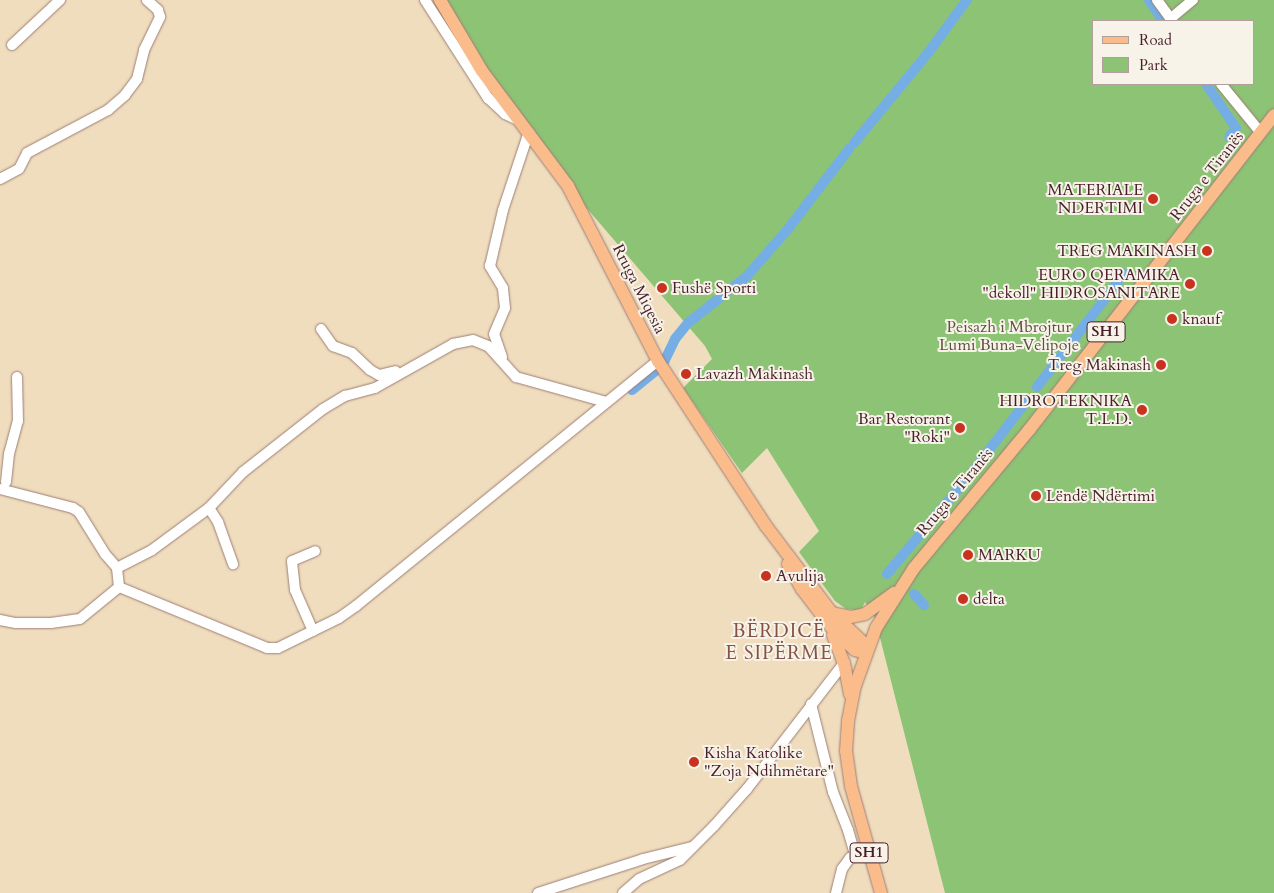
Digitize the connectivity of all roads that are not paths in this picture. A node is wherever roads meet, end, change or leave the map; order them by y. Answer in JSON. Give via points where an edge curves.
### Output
{"nodes":[{"id":1,"x":60,"y":0,"type":"edge"},
{"id":2,"x":147,"y":0,"type":"edge"},
{"id":3,"x":424,"y":0,"type":"edge"},
{"id":4,"x":440,"y":0,"type":"edge"},
{"id":5,"x":1157,"y":0,"type":"edge"},
{"id":6,"x":1193,"y":0,"type":"edge"},
{"id":7,"x":1171,"y":20,"type":"edge"},
{"id":8,"x":12,"y":45,"type":"dead end"},
{"id":9,"x":1222,"y":85,"type":"edge"},
{"id":10,"x":1274,"y":115,"type":"edge"},
{"id":11,"x":520,"y":122,"type":"junction"},
{"id":12,"x":529,"y":132,"type":"junction"},
{"id":13,"x":1260,"y":133,"type":"junction"},
{"id":14,"x":0,"y":179,"type":"edge"},
{"id":15,"x":321,"y":329,"type":"dead end"},
{"id":16,"x":504,"y":361,"type":"junction"},
{"id":17,"x":659,"y":362,"type":"junction"},
{"id":18,"x":414,"y":366,"type":"junction"},
{"id":19,"x":17,"y":377,"type":"dead end"},
{"id":20,"x":606,"y":402,"type":"junction"},
{"id":21,"x":0,"y":465,"type":"edge"},
{"id":22,"x":4,"y":487,"type":"edge"},
{"id":23,"x":209,"y":508,"type":"junction"},
{"id":24,"x":315,"y":551,"type":"dead end"},
{"id":25,"x":233,"y":564,"type":"dead end"},
{"id":26,"x":118,"y":568,"type":"junction"},
{"id":27,"x":119,"y":587,"type":"junction"},
{"id":28,"x":898,"y":590,"type":"junction"},
{"id":29,"x":829,"y":616,"type":"junction"},
{"id":30,"x":0,"y":620,"type":"edge"},
{"id":31,"x":313,"y":631,"type":"junction"},
{"id":32,"x":867,"y":650,"type":"junction"},
{"id":33,"x":844,"y":663,"type":"junction"},
{"id":34,"x":811,"y":704,"type":"junction"},
{"id":35,"x":851,"y":706,"type":"junction"},
{"id":36,"x":692,"y":848,"type":"junction"},
{"id":37,"x":868,"y":850,"type":"junction"},
{"id":38,"x":855,"y":854,"type":"junction"},
{"id":39,"x":538,"y":893,"type":"edge"},
{"id":40,"x":623,"y":893,"type":"edge"},
{"id":41,"x":836,"y":893,"type":"edge"},
{"id":42,"x":880,"y":893,"type":"edge"}],
"edges":[{"from":1,"to":8,"type":"street"},
{"from":2,"to":14,"type":"street","via":[[158,10],[160,17],[144,50],[137,79],[125,95],[108,110],[27,153],[19,169]]},
{"from":3,"to":11,"type":"street","via":[[488,98],[505,114]]},
{"from":4,"to":11,"type":"main road","name":"Rruga Miqesia","via":[[469,51]]},
{"from":5,"to":7,"type":"street"},
{"from":6,"to":7,"type":"street"},
{"from":9,"to":13,"type":"street","name":"Rruga e Tiranës"},
{"from":10,"to":13,"type":"main road","name":"Rruga e Tiranës","number":"SH1"},
{"from":11,"to":12,"type":"main road","name":"Rruga Miqesia"},
{"from":12,"to":16,"type":"street","via":[[503,210],[490,266],[503,288],[505,308],[494,334]]},
{"from":12,"to":17,"type":"main road","name":"Rruga Miqesia","via":[[580,205]]},
{"from":13,"to":28,"type":"main road","name":"Rruga e Tiranës","number":"SH1","via":[[1029,430]]},
{"from":15,"to":18,"type":"street","via":[[333,346],[352,352],[379,375]]},
{"from":16,"to":18,"type":"street","via":[[488,346],[473,340],[453,344]]},
{"from":16,"to":20,"type":"street","via":[[516,377]]},
{"from":17,"to":20,"type":"street"},
{"from":17,"to":29,"type":"main road","name":"Rruga Miqesia"},
{"from":18,"to":23,"type":"street","via":[[375,388],[345,396],[323,409],[243,472]]},
{"from":19,"to":22,"type":"street","via":[[18,421]]},
{"from":20,"to":31,"type":"street","via":[[356,606]]},
{"from":21,"to":22,"type":"street"},
{"from":22,"to":26,"type":"street","via":[[35,500],[79,512],[105,554]]},
{"from":23,"to":25,"type":"street","via":[[218,522]]},
{"from":23,"to":26,"type":"street","via":[[152,550]]},
{"from":24,"to":31,"type":"street","via":[[292,561],[295,590]]},
{"from":26,"to":27,"type":"street"},
{"from":27,"to":30,"type":"street","via":[[80,619],[51,623]]},
{"from":27,"to":31,"type":"street","via":[[267,648],[278,648]]},
{"from":28,"to":29,"type":"main road","via":[[865,614]]},
{"from":28,"to":32,"type":"main road","number":"SH1"},
{"from":29,"to":32,"type":"main road","name":"Rruga Miqesia"},
{"from":29,"to":33,"type":"main road"},
{"from":32,"to":35,"type":"main road","number":"SH1"},
{"from":33,"to":34,"type":"street"},
{"from":33,"to":35,"type":"main road"},
{"from":34,"to":36,"type":"street","via":[[747,790]]},
{"from":34,"to":38,"type":"street","via":[[832,792]]},
{"from":35,"to":37,"type":"main road","number":"SH1","via":[[846,736],[847,760]]},
{"from":36,"to":39,"type":"street","via":[[643,859]]},
{"from":36,"to":40,"type":"street","via":[[680,860],[639,879]]},
{"from":37,"to":38,"type":"street"},
{"from":37,"to":42,"type":"main road","number":"SH1"},
{"from":38,"to":41,"type":"street","via":[[842,869]]}]}
